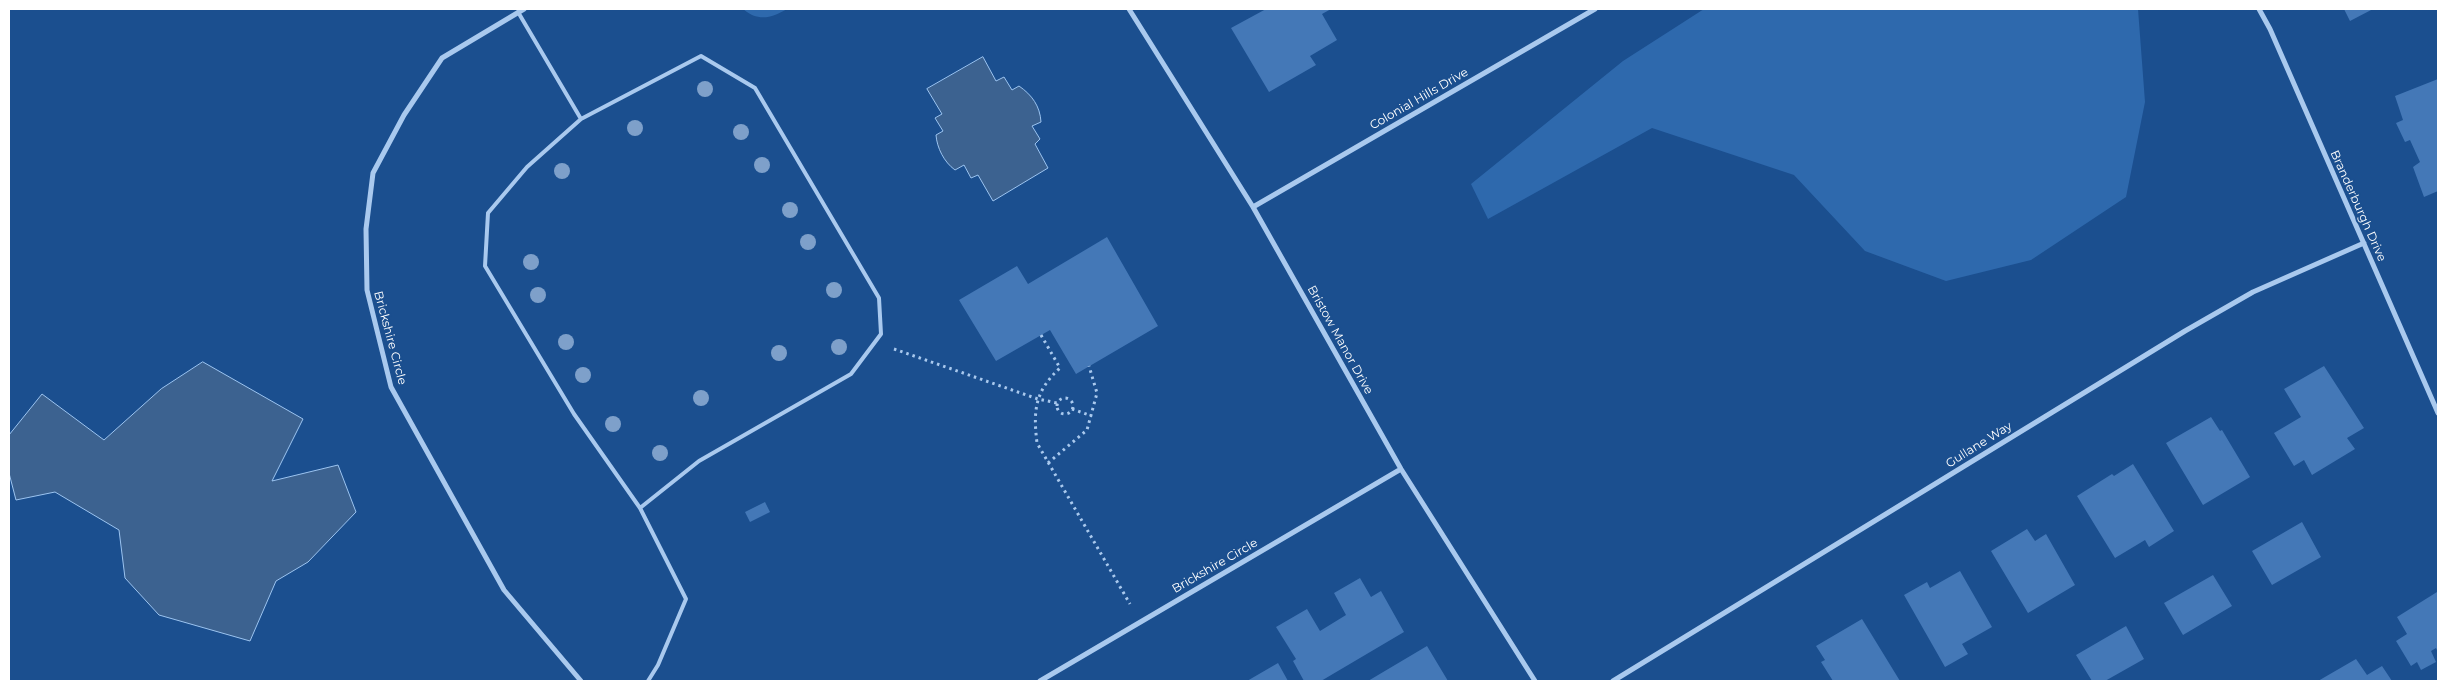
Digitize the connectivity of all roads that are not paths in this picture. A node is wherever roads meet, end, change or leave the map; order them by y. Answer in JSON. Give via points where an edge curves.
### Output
{"nodes":[{"id":1,"x":524,"y":9,"type":"edge"},
{"id":2,"x":1129,"y":9,"type":"edge"},
{"id":3,"x":1595,"y":9,"type":"edge"},
{"id":4,"x":2259,"y":9,"type":"edge"},
{"id":5,"x":517,"y":10,"type":"edge"},
{"id":6,"x":581,"y":119,"type":"junction"},
{"id":7,"x":1253,"y":207,"type":"junction"},
{"id":8,"x":2364,"y":244,"type":"junction"},
{"id":9,"x":2438,"y":413,"type":"edge"},
{"id":10,"x":1401,"y":469,"type":"junction"},
{"id":11,"x":640,"y":508,"type":"junction"},
{"id":12,"x":581,"y":681,"type":"edge"},
{"id":13,"x":648,"y":681,"type":"edge"},
{"id":14,"x":1040,"y":681,"type":"edge"},
{"id":15,"x":1535,"y":681,"type":"edge"},
{"id":16,"x":1613,"y":681,"type":"edge"}],
"edges":[{"from":1,"to":5,"type":"street","name":"Brickshire Circle"},
{"from":2,"to":7,"type":"street","name":"Bristow Manor Drive"},
{"from":3,"to":7,"type":"street","name":"Colonial Hills Drive"},
{"from":4,"to":8,"type":"street","name":"Branderburgh Drive"},
{"from":5,"to":6,"type":"lane"},
{"from":5,"to":12,"type":"street","name":"Brickshire Circle","via":[[442,58],[404,115],[373,173],[366,229],[366,290],[391,387],[504,590]]},
{"from":6,"to":11,"type":"lane","via":[[527,167],[488,213],[485,266],[574,414]]},
{"from":6,"to":11,"type":"lane","via":[[701,56],[755,88],[879,298],[881,334],[850,374],[699,462]]},
{"from":7,"to":10,"type":"street","name":"Bristow Manor Drive"},
{"from":8,"to":9,"type":"street","name":"Branderburgh Drive"},
{"from":8,"to":16,"type":"street","name":"Gullane Way","via":[[2253,292],[2184,331]]},
{"from":10,"to":14,"type":"street","name":"Brickshire Circle"},
{"from":10,"to":15,"type":"street","name":"Bristow Manor Drive"},
{"from":11,"to":13,"type":"lane","via":[[686,599],[658,666]]}]}
